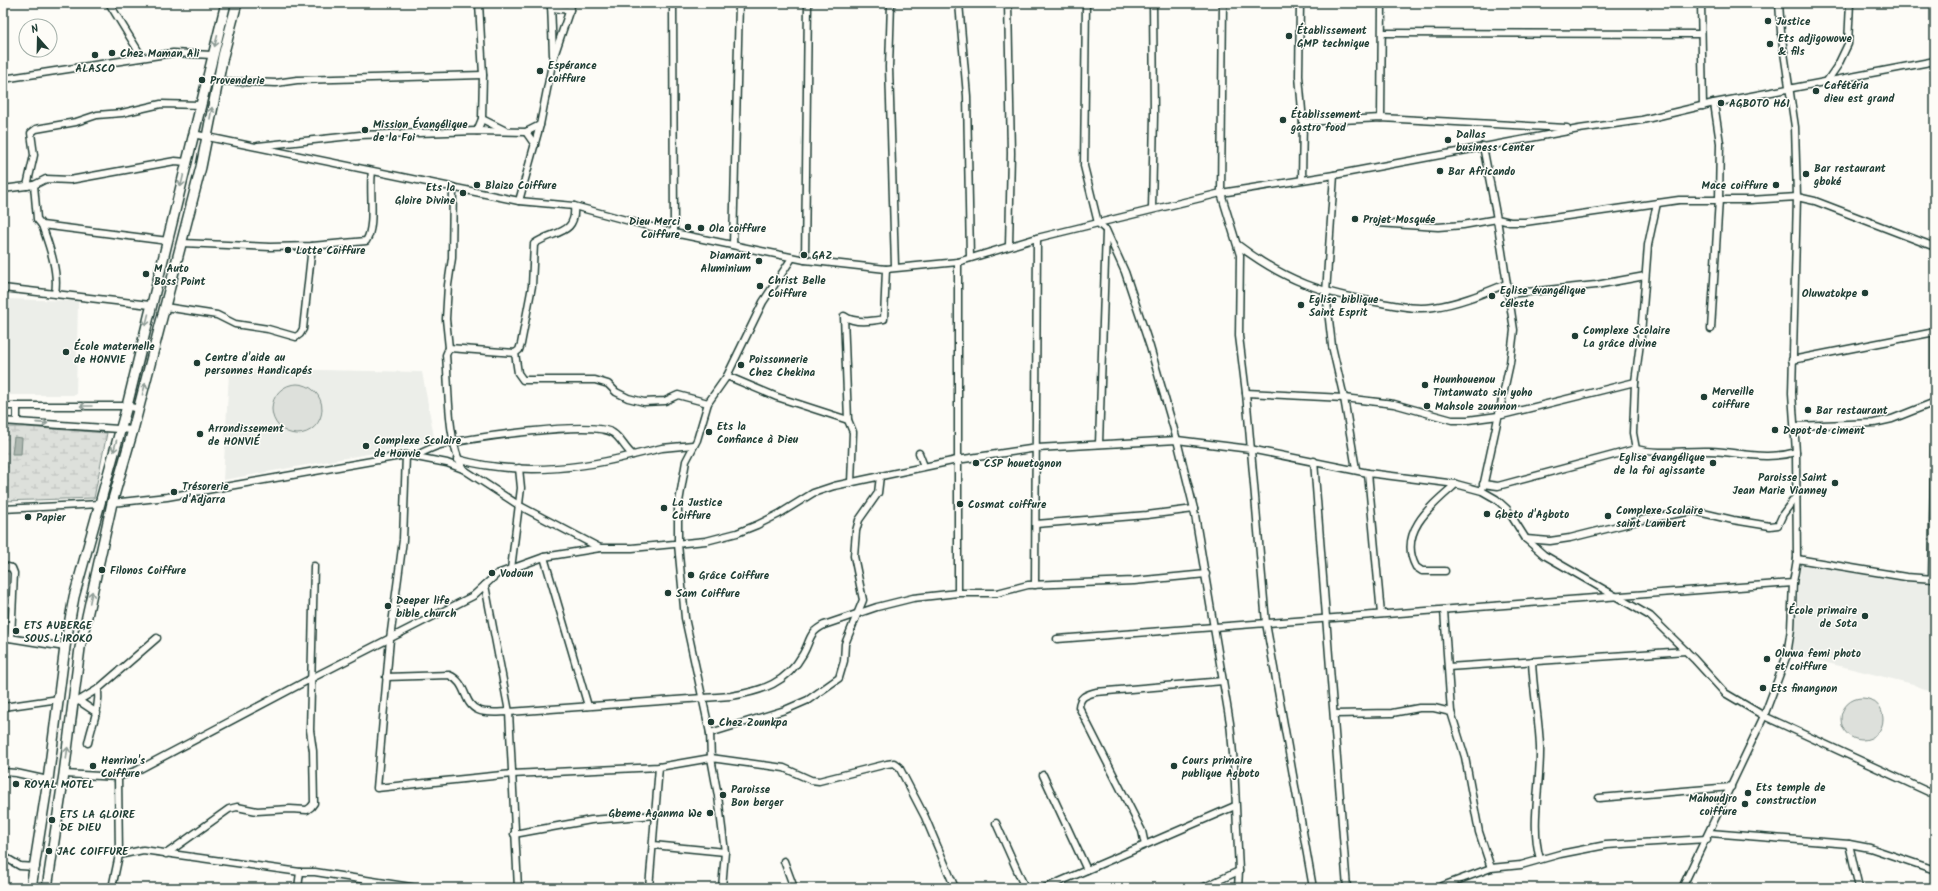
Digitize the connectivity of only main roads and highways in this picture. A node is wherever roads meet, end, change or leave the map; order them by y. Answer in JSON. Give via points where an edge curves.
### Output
{"nodes":[{"id":1,"x":226,"y":3,"type":"edge"},
{"id":2,"x":237,"y":3,"type":"edge"},
{"id":3,"x":31,"y":888,"type":"edge"},
{"id":4,"x":47,"y":888,"type":"edge"}],
"edges":[{"from":1,"to":3,"type":"main road","one_way":true,"via":[[126,406],[74,597]]},
{"from":4,"to":2,"type":"main road","one_way":true,"via":[[76,702],[80,648],[112,503],[182,243]]}]}
